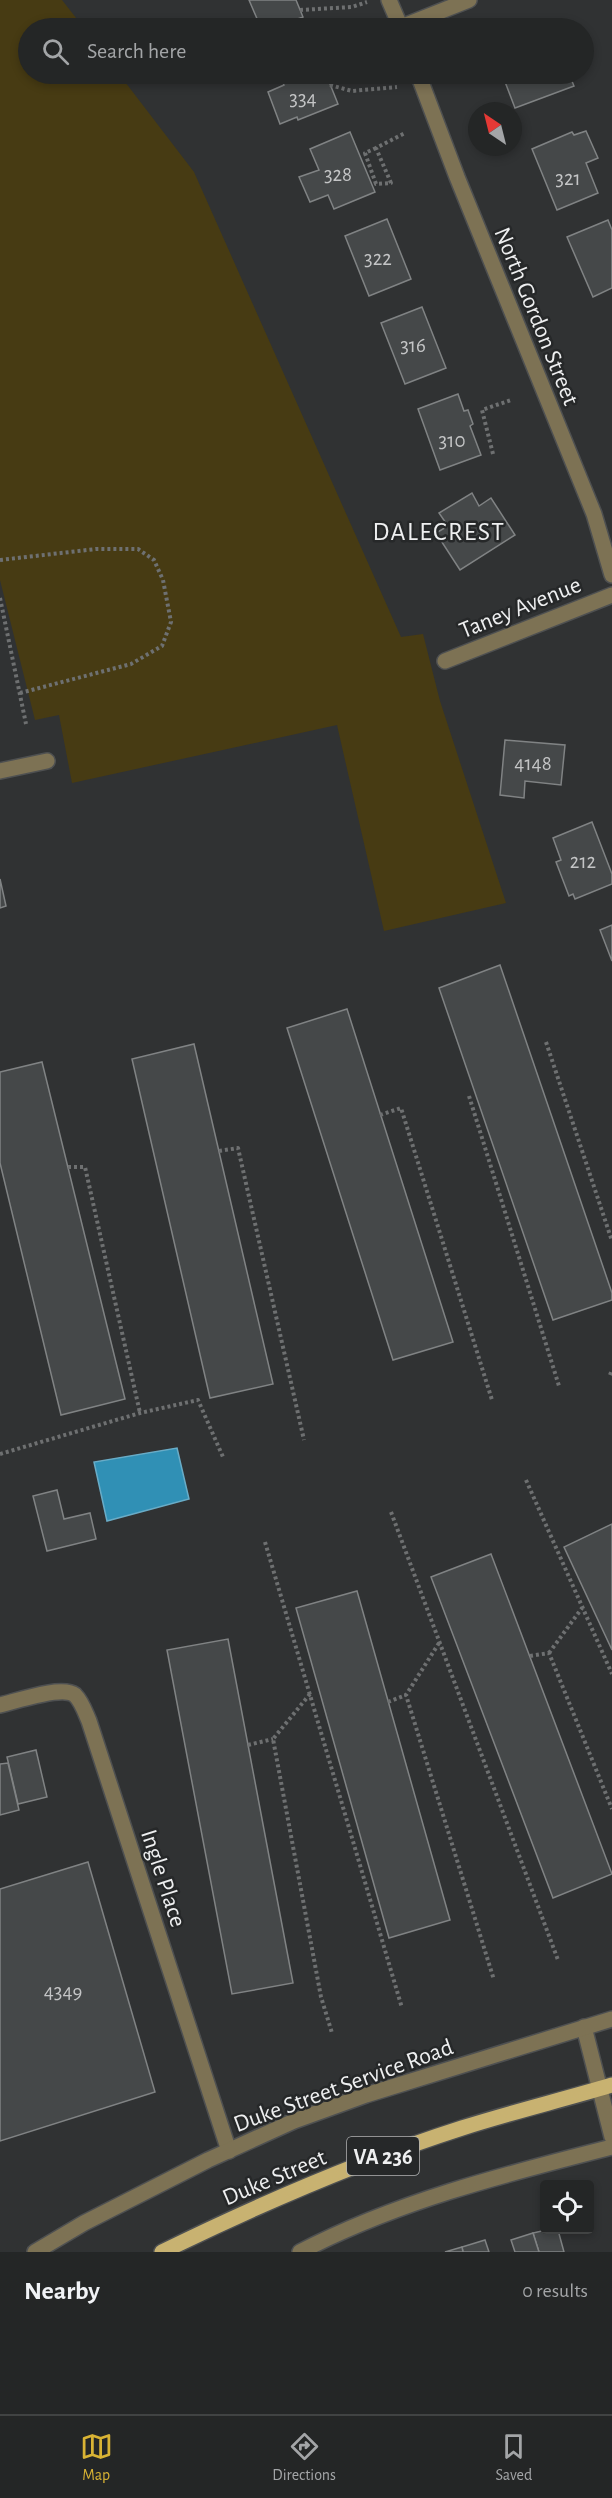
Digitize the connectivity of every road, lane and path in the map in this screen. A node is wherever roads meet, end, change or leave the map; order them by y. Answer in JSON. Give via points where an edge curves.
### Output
{"nodes":[{"id":1,"x":373,"y":0,"type":"edge"},
{"id":2,"x":389,"y":0,"type":"edge"},
{"id":3,"x":469,"y":0,"type":"edge"},
{"id":4,"x":300,"y":10,"type":"dead end"},
{"id":5,"x":397,"y":18,"type":"edge"},
{"id":6,"x":425,"y":18,"type":"edge"},
{"id":7,"x":402,"y":84,"type":"edge"},
{"id":8,"x":422,"y":84,"type":"edge"},
{"id":9,"x":330,"y":85,"type":"dead end"},
{"id":10,"x":405,"y":133,"type":"dead end"},
{"id":11,"x":376,"y":148,"type":"junction"},
{"id":12,"x":511,"y":400,"type":"dead end"},
{"id":13,"x":493,"y":454,"type":"dead end"},
{"id":14,"x":0,"y":560,"type":"edge"},
{"id":15,"x":612,"y":575,"type":"edge"},
{"id":16,"x":612,"y":595,"type":"edge"},
{"id":17,"x":0,"y":598,"type":"edge"},
{"id":18,"x":445,"y":662,"type":"dead end"},
{"id":19,"x":20,"y":693,"type":"junction"},
{"id":20,"x":26,"y":724,"type":"dead end"},
{"id":21,"x":47,"y":761,"type":"dead end"},
{"id":22,"x":0,"y":771,"type":"edge"},
{"id":23,"x":546,"y":1042,"type":"dead end"},
{"id":24,"x":469,"y":1096,"type":"dead end"},
{"id":25,"x":380,"y":1115,"type":"dead end"},
{"id":26,"x":219,"y":1151,"type":"dead end"},
{"id":27,"x":68,"y":1167,"type":"dead end"},
{"id":28,"x":612,"y":1242,"type":"edge"},
{"id":29,"x":612,"y":1370,"type":"edge"},
{"id":30,"x":610,"y":1375,"type":"dead end"},
{"id":31,"x":559,"y":1386,"type":"dead end"},
{"id":32,"x":492,"y":1400,"type":"dead end"},
{"id":33,"x":140,"y":1413,"type":"junction"},
{"id":34,"x":304,"y":1440,"type":"dead end"},
{"id":35,"x":0,"y":1454,"type":"edge"},
{"id":36,"x":223,"y":1457,"type":"dead end"},
{"id":37,"x":526,"y":1480,"type":"dead end"},
{"id":38,"x":391,"y":1512,"type":"dead end"},
{"id":39,"x":264,"y":1542,"type":"dead end"},
{"id":40,"x":582,"y":1607,"type":"junction"},
{"id":41,"x":440,"y":1642,"type":"junction"},
{"id":42,"x":549,"y":1653,"type":"junction"},
{"id":43,"x":530,"y":1656,"type":"dead end"},
{"id":44,"x":612,"y":1674,"type":"edge"},
{"id":45,"x":310,"y":1694,"type":"junction"},
{"id":46,"x":406,"y":1695,"type":"junction"},
{"id":47,"x":388,"y":1702,"type":"dead end"},
{"id":48,"x":0,"y":1705,"type":"edge"},
{"id":49,"x":273,"y":1739,"type":"junction"},
{"id":50,"x":249,"y":1745,"type":"dead end"},
{"id":51,"x":612,"y":1809,"type":"edge"},
{"id":52,"x":558,"y":1960,"type":"dead end"},
{"id":53,"x":494,"y":1980,"type":"dead end"},
{"id":54,"x":402,"y":2008,"type":"dead end"},
{"id":55,"x":612,"y":2019,"type":"edge"},
{"id":56,"x":584,"y":2027,"type":"junction"},
{"id":57,"x":332,"y":2033,"type":"dead end"},
{"id":58,"x":605,"y":2087,"type":"edge"},
{"id":59,"x":612,"y":2137,"type":"edge"},
{"id":60,"x":612,"y":2147,"type":"edge"},
{"id":61,"x":229,"y":2151,"type":"junction"},
{"id":62,"x":36,"y":2252,"type":"edge"},
{"id":63,"x":162,"y":2252,"type":"edge"},
{"id":64,"x":300,"y":2252,"type":"edge"}],
"edges":[{"from":1,"to":4,"type":"path","via":[[352,7]]},
{"from":2,"to":5,"type":"street"},
{"from":3,"to":6,"type":"street"},
{"from":7,"to":9,"type":"path","via":[[387,90],[352,91]]},
{"from":8,"to":15,"type":"street","name":"North Gordon Street","via":[[594,514]]},
{"from":10,"to":11,"type":"path"},
{"from":11,"to":11,"type":"path","via":[[365,153],[376,184],[392,183]]},
{"from":12,"to":13,"type":"path","via":[[482,410]]},
{"from":14,"to":19,"type":"path","via":[[96,549],[138,549],[154,560],[163,580],[171,622],[162,646],[131,664]]},
{"from":16,"to":18,"type":"street","name":"Taney Avenue"},
{"from":17,"to":19,"type":"path"},
{"from":19,"to":20,"type":"path"},
{"from":21,"to":22,"type":"street"},
{"from":23,"to":28,"type":"path"},
{"from":24,"to":31,"type":"path"},
{"from":25,"to":32,"type":"path","via":[[401,1108]]},
{"from":26,"to":34,"type":"path","via":[[238,1148]]},
{"from":27,"to":33,"type":"path","via":[[85,1167]]},
{"from":29,"to":30,"type":"path"},
{"from":33,"to":35,"type":"path"},
{"from":33,"to":36,"type":"path","via":[[198,1400]]},
{"from":37,"to":40,"type":"path"},
{"from":38,"to":41,"type":"path"},
{"from":39,"to":45,"type":"path"},
{"from":40,"to":42,"type":"path"},
{"from":40,"to":44,"type":"path"},
{"from":41,"to":46,"type":"path"},
{"from":41,"to":52,"type":"path"},
{"from":42,"to":43,"type":"path"},
{"from":42,"to":51,"type":"path"},
{"from":45,"to":49,"type":"path"},
{"from":45,"to":54,"type":"path"},
{"from":46,"to":47,"type":"path"},
{"from":46,"to":53,"type":"path"},
{"from":48,"to":61,"type":"street","name":"Ingle Place","via":[[63,1690],[74,1694],[81,1703]]},
{"from":49,"to":50,"type":"path"},
{"from":49,"to":57,"type":"path","via":[[321,1997]]},
{"from":55,"to":56,"type":"street","name":"Duke Street Service Road"},
{"from":56,"to":58,"type":"street"},
{"from":56,"to":61,"type":"street","name":"Duke Street Service Road","via":[[366,2095],[294,2121]]},
{"from":58,"to":59,"type":"street"},
{"from":58,"to":63,"type":"main road","name":"Duke Street","number":"VA 236","via":[[462,2128],[376,2158],[291,2192]]},
{"from":60,"to":64,"type":"street","via":[[436,2197]]},
{"from":61,"to":62,"type":"street","name":"Duke Street Service Road","via":[[84,2223]]}]}
